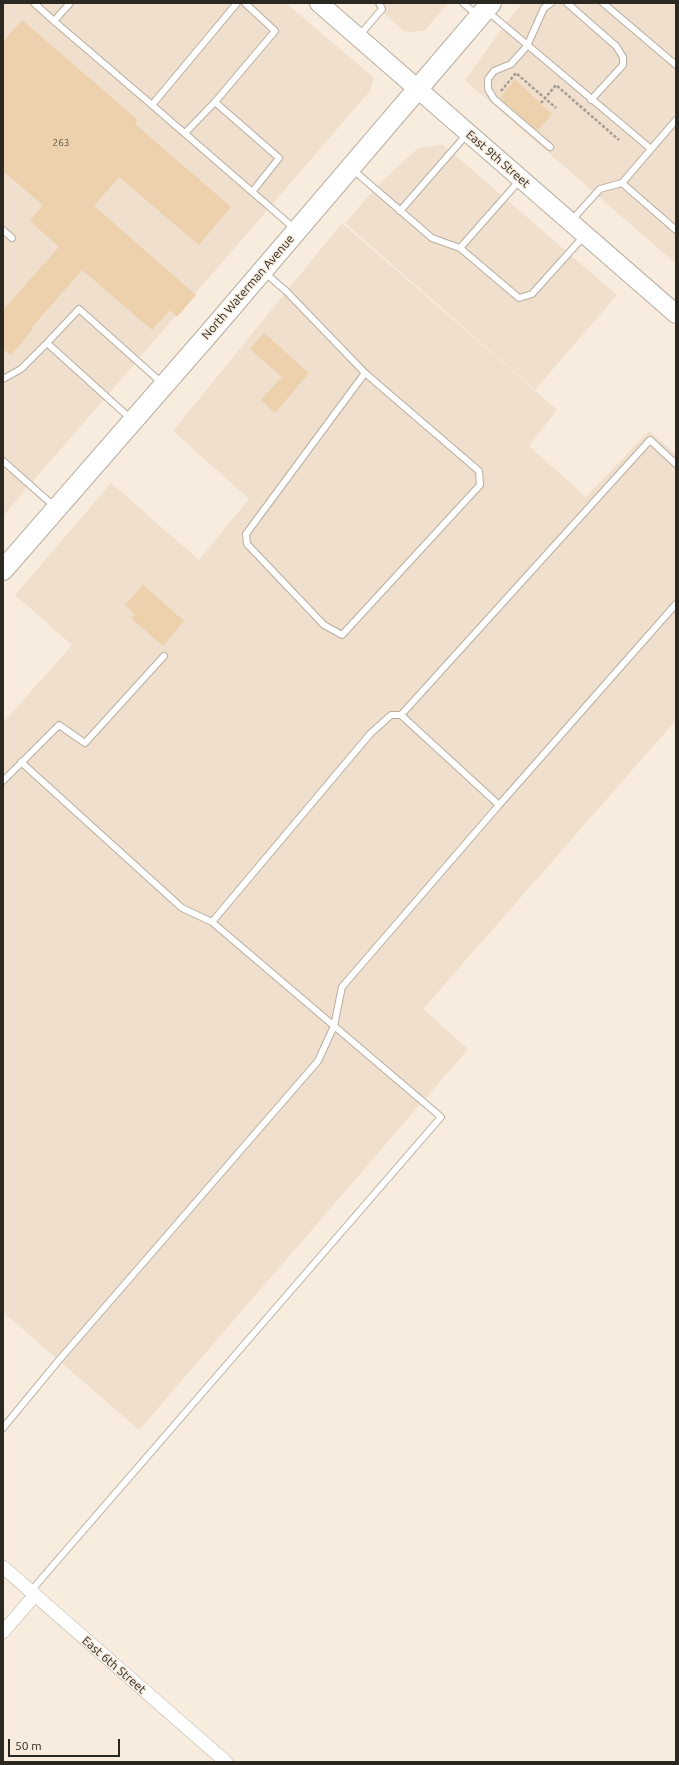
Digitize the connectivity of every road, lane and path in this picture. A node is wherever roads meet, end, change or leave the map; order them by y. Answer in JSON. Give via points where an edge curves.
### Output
{"nodes":[{"id":1,"x":34,"y":3,"type":"edge"},
{"id":2,"x":70,"y":3,"type":"edge"},
{"id":3,"x":237,"y":3,"type":"edge"},
{"id":4,"x":245,"y":3,"type":"edge"},
{"id":5,"x":319,"y":3,"type":"edge"},
{"id":6,"x":379,"y":3,"type":"edge"},
{"id":7,"x":463,"y":3,"type":"edge"},
{"id":8,"x":551,"y":3,"type":"edge"},
{"id":9,"x":566,"y":3,"type":"edge"},
{"id":10,"x":604,"y":3,"type":"edge"},
{"id":11,"x":486,"y":10,"type":"edge"},
{"id":12,"x":54,"y":21,"type":"junction"},
{"id":13,"x":358,"y":37,"type":"junction"},
{"id":14,"x":527,"y":46,"type":"junction"},
{"id":15,"x":676,"y":65,"type":"edge"},
{"id":16,"x":418,"y":89,"type":"junction"},
{"id":17,"x":545,"y":98,"type":"junction"},
{"id":18,"x":494,"y":99,"type":"junction"},
{"id":19,"x":591,"y":100,"type":"junction"},
{"id":20,"x":215,"y":102,"type":"junction"},
{"id":21,"x":541,"y":103,"type":"dead end"},
{"id":22,"x":152,"y":105,"type":"junction"},
{"id":23,"x":556,"y":108,"type":"dead end"},
{"id":24,"x":676,"y":120,"type":"edge"},
{"id":25,"x":184,"y":133,"type":"junction"},
{"id":26,"x":468,"y":133,"type":"junction"},
{"id":27,"x":619,"y":140,"type":"dead end"},
{"id":28,"x":550,"y":147,"type":"dead end"},
{"id":29,"x":650,"y":149,"type":"junction"},
{"id":30,"x":351,"y":168,"type":"junction"},
{"id":31,"x":521,"y":179,"type":"junction"},
{"id":32,"x":622,"y":183,"type":"junction"},
{"id":33,"x":252,"y":192,"type":"junction"},
{"id":34,"x":400,"y":211,"type":"junction"},
{"id":35,"x":570,"y":222,"type":"junction"},
{"id":36,"x":3,"y":230,"type":"edge"},
{"id":37,"x":676,"y":230,"type":"edge"},
{"id":38,"x":297,"y":231,"type":"junction"},
{"id":39,"x":585,"y":235,"type":"junction"},
{"id":40,"x":12,"y":238,"type":"dead end"},
{"id":41,"x":460,"y":248,"type":"junction"},
{"id":42,"x":262,"y":271,"type":"junction"},
{"id":43,"x":676,"y":314,"type":"edge"},
{"id":44,"x":46,"y":343,"type":"junction"},
{"id":45,"x":365,"y":373,"type":"junction"},
{"id":46,"x":3,"y":378,"type":"edge"},
{"id":47,"x":164,"y":385,"type":"junction"},
{"id":48,"x":133,"y":421,"type":"junction"},
{"id":49,"x":3,"y":462,"type":"edge"},
{"id":50,"x":676,"y":464,"type":"edge"},
{"id":51,"x":57,"y":508,"type":"junction"},
{"id":52,"x":3,"y":570,"type":"edge"},
{"id":53,"x":676,"y":604,"type":"edge"},
{"id":54,"x":164,"y":656,"type":"dead end"},
{"id":55,"x":401,"y":715,"type":"junction"},
{"id":56,"x":21,"y":762,"type":"junction"},
{"id":57,"x":3,"y":781,"type":"edge"},
{"id":58,"x":499,"y":805,"type":"junction"},
{"id":59,"x":212,"y":922,"type":"junction"},
{"id":60,"x":334,"y":1026,"type":"junction"},
{"id":61,"x":3,"y":1428,"type":"edge"},
{"id":62,"x":3,"y":1567,"type":"edge"},
{"id":63,"x":32,"y":1593,"type":"junction"},
{"id":64,"x":3,"y":1632,"type":"edge"},
{"id":65,"x":226,"y":1762,"type":"edge"}],
"edges":[{"from":1,"to":12,"type":"lane"},
{"from":2,"to":12,"type":"lane"},
{"from":3,"to":22,"type":"lane"},
{"from":4,"to":20,"type":"lane","via":[[275,31]]},
{"from":5,"to":13,"type":"street","name":"East 9th Street"},
{"from":6,"to":13,"type":"lane","via":[[382,9]]},
{"from":7,"to":11,"type":"lane"},
{"from":8,"to":14,"type":"lane","via":[[544,8]]},
{"from":9,"to":19,"type":"lane","via":[[616,46],[622,57],[623,65]]},
{"from":10,"to":15,"type":"lane"},
{"from":11,"to":14,"type":"lane"},
{"from":11,"to":16,"type":"main road","name":"North Waterman Avenue"},
{"from":12,"to":22,"type":"lane"},
{"from":13,"to":16,"type":"street","name":"East 9th Street"},
{"from":14,"to":18,"type":"lane","via":[[511,64],[494,71],[488,79],[488,89]]},
{"from":14,"to":19,"type":"lane"},
{"from":16,"to":26,"type":"street","name":"East 9th Street"},
{"from":16,"to":30,"type":"main road","name":"North Waterman Avenue"},
{"from":17,"to":18,"type":"path","via":[[516,73]]},
{"from":17,"to":21,"type":"path"},
{"from":17,"to":23,"type":"path"},
{"from":17,"to":27,"type":"path","via":[[556,85]]},
{"from":18,"to":28,"type":"lane"},
{"from":19,"to":29,"type":"lane"},
{"from":20,"to":25,"type":"lane"},
{"from":20,"to":33,"type":"lane","via":[[280,158]]},
{"from":22,"to":25,"type":"lane"},
{"from":24,"to":29,"type":"lane"},
{"from":25,"to":33,"type":"lane"},
{"from":26,"to":31,"type":"street","name":"East 9th Street"},
{"from":26,"to":34,"type":"lane"},
{"from":29,"to":32,"type":"lane"},
{"from":30,"to":34,"type":"lane"},
{"from":30,"to":38,"type":"main road","name":"North Waterman Avenue"},
{"from":31,"to":35,"type":"street","name":"East 9th Street"},
{"from":31,"to":41,"type":"lane"},
{"from":32,"to":35,"type":"lane","via":[[600,189]]},
{"from":32,"to":37,"type":"lane"},
{"from":33,"to":38,"type":"lane"},
{"from":34,"to":41,"type":"lane","via":[[432,238]]},
{"from":35,"to":39,"type":"street","name":"East 9th Street"},
{"from":36,"to":40,"type":"lane"},
{"from":38,"to":42,"type":"main road","name":"North Waterman Avenue"},
{"from":39,"to":41,"type":"lane","via":[[532,294],[519,298]]},
{"from":39,"to":43,"type":"street","name":"East 9th Street"},
{"from":42,"to":45,"type":"lane","via":[[286,291]]},
{"from":42,"to":47,"type":"main road","name":"North Waterman Avenue"},
{"from":44,"to":46,"type":"lane","via":[[21,369]]},
{"from":44,"to":47,"type":"lane","via":[[78,309]]},
{"from":44,"to":48,"type":"lane"},
{"from":45,"to":45,"type":"lane","via":[[479,471],[480,485],[342,635],[318,620],[247,544],[246,534]]},
{"from":47,"to":48,"type":"main road","name":"North Waterman Avenue"},
{"from":48,"to":51,"type":"main road","name":"North Waterman Avenue"},
{"from":49,"to":51,"type":"lane"},
{"from":50,"to":55,"type":"lane","via":[[650,440]]},
{"from":51,"to":52,"type":"main road","name":"North Waterman Avenue"},
{"from":53,"to":58,"type":"lane"},
{"from":54,"to":56,"type":"lane","via":[[85,743],[59,725]]},
{"from":55,"to":58,"type":"lane"},
{"from":55,"to":59,"type":"lane","via":[[391,715],[370,734]]},
{"from":56,"to":57,"type":"lane"},
{"from":56,"to":59,"type":"lane","via":[[182,908]]},
{"from":58,"to":60,"type":"lane","via":[[342,987]]},
{"from":59,"to":60,"type":"lane"},
{"from":60,"to":61,"type":"lane","via":[[318,1061]]},
{"from":60,"to":63,"type":"lane","via":[[441,1117]]},
{"from":62,"to":63,"type":"street","name":"East 6th Street"},
{"from":63,"to":64,"type":"street"},
{"from":63,"to":65,"type":"street","name":"East 6th Street"}]}
